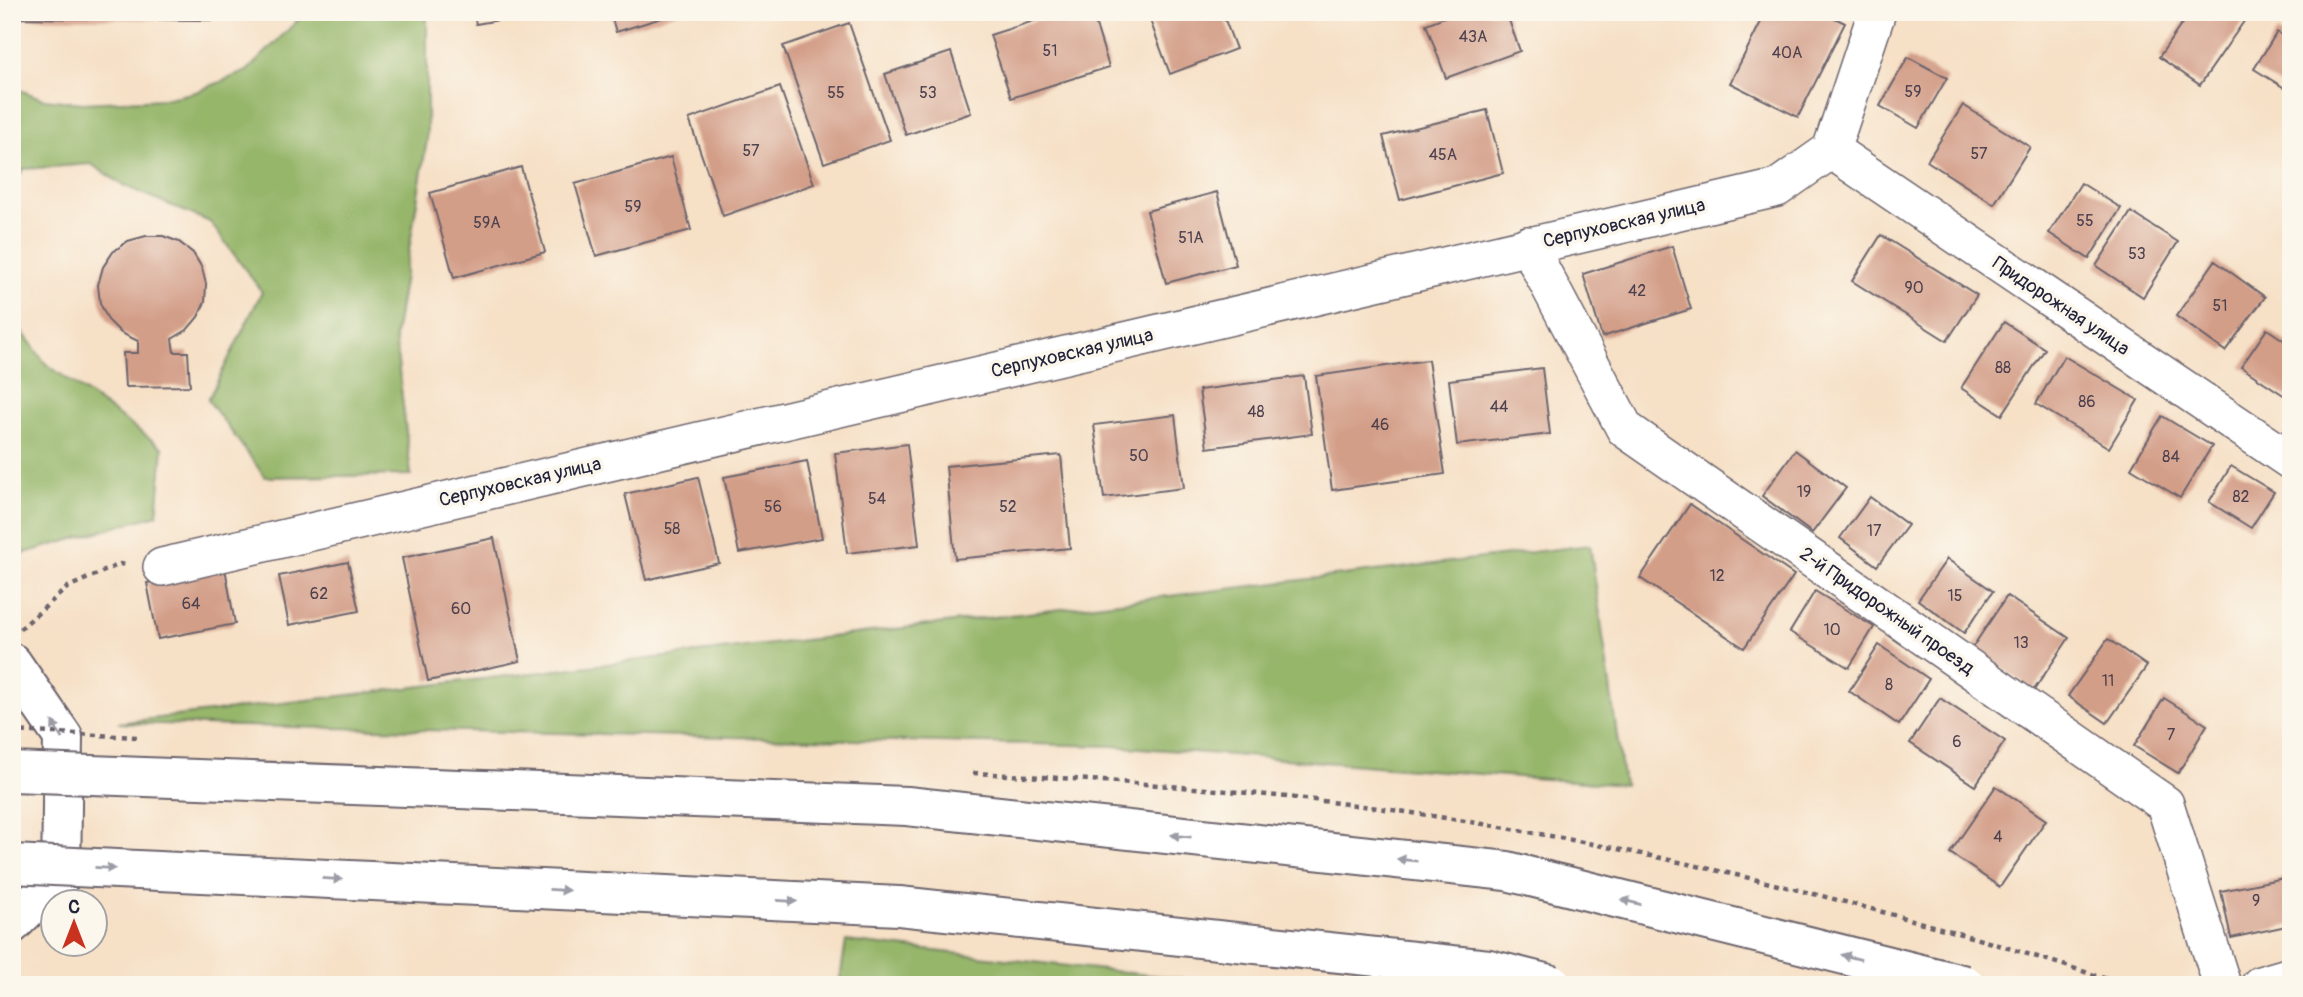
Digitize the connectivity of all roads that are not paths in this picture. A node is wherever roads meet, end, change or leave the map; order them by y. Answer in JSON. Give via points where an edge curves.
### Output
{"nodes":[{"id":1,"x":1877,"y":12,"type":"edge"},
{"id":2,"x":1831,"y":150,"type":"junction"},
{"id":3,"x":1528,"y":245,"type":"junction"},
{"id":4,"x":2291,"y":461,"type":"edge"},
{"id":5,"x":162,"y":567,"type":"road end"},
{"id":6,"x":12,"y":663,"type":"edge"},
{"id":7,"x":12,"y":772,"type":"edge"},
{"id":8,"x":12,"y":864,"type":"edge"},
{"id":9,"x":12,"y":924,"type":"edge"},
{"id":10,"x":2291,"y":976,"type":"edge"},
{"id":11,"x":1553,"y":985,"type":"edge"},
{"id":12,"x":1965,"y":985,"type":"edge"},
{"id":13,"x":2222,"y":985,"type":"edge"},
{"id":14,"x":2260,"y":985,"type":"edge"}],
"edges":[{"from":1,"to":2,"type":"street"},
{"from":2,"to":3,"type":"street","name":"Серпуховская улица","via":[[1777,188]]},
{"from":2,"to":4,"type":"street","name":"Придорожная улица"},
{"from":3,"to":5,"type":"street","name":"Серпуховская улица"},
{"from":3,"to":13,"type":"street","name":"2-й Придорожный проезд","via":[[1625,429],[2165,804]]},
{"from":9,"to":6,"type":"main road","one_way":true,"via":[[61,876],[63,737]]},
{"from":12,"to":7,"type":"main road","one_way":true,"bridge":true,"via":[[1507,871],[906,806]]},
{"from":8,"to":11,"type":"main road","one_way":true,"bridge":true,"via":[[899,906],[1489,969]]},
{"from":10,"to":14,"type":"street"}]}
